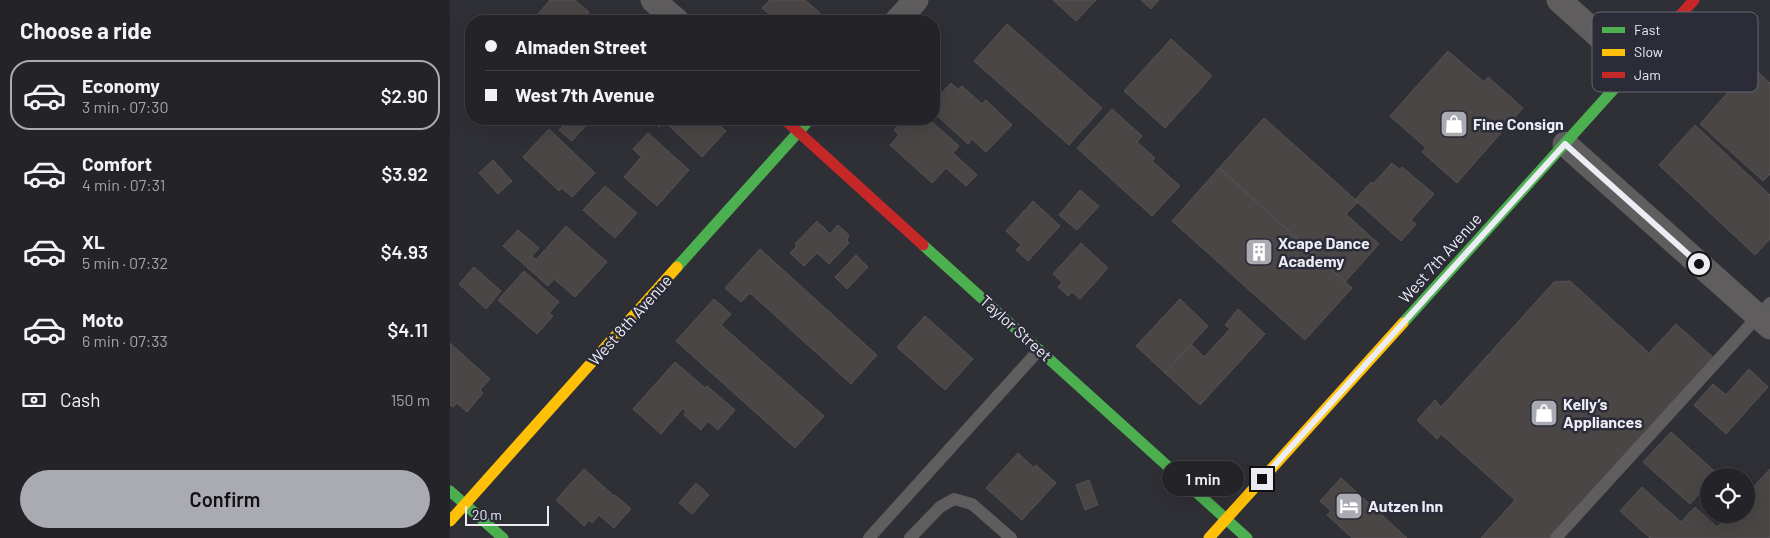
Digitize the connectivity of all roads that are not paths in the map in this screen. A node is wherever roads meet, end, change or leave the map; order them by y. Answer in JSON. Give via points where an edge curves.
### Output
{"nodes":[{"id":1,"x":653,"y":0,"type":"edge"},
{"id":2,"x":916,"y":0,"type":"edge"},
{"id":3,"x":1694,"y":0,"type":"edge"},
{"id":4,"x":1570,"y":4,"type":"edge"},
{"id":5,"x":1683,"y":12,"type":"edge"},
{"id":6,"x":670,"y":15,"type":"edge"},
{"id":7,"x":902,"y":15,"type":"edge"},
{"id":8,"x":1592,"y":26,"type":"edge"},
{"id":9,"x":1611,"y":92,"type":"edge"},
{"id":10,"x":791,"y":125,"type":"edge"},
{"id":11,"x":805,"y":125,"type":"edge"},
{"id":12,"x":799,"y":132,"type":"junction"},
{"id":13,"x":1565,"y":144,"type":"junction"},
{"id":14,"x":1766,"y":316,"type":"edge"},
{"id":15,"x":1039,"y":350,"type":"junction"},
{"id":16,"x":450,"y":490,"type":"edge"},
{"id":17,"x":465,"y":504,"type":"junction"},
{"id":18,"x":1226,"y":519,"type":"junction"},
{"id":19,"x":450,"y":521,"type":"edge"},
{"id":20,"x":503,"y":538,"type":"edge"},
{"id":21,"x":869,"y":538,"type":"edge"},
{"id":22,"x":910,"y":538,"type":"edge"},
{"id":23,"x":1011,"y":538,"type":"edge"},
{"id":24,"x":1209,"y":538,"type":"edge"},
{"id":25,"x":1247,"y":538,"type":"edge"},
{"id":26,"x":1556,"y":538,"type":"edge"}],
"edges":[{"from":1,"to":6,"type":"street"},
{"from":2,"to":7,"type":"street"},
{"from":3,"to":5,"type":"street","name":"West 7th Avenue"},
{"from":4,"to":8,"type":"street"},
{"from":9,"to":13,"type":"street","name":"West 7th Avenue"},
{"from":10,"to":12,"type":"street","name":"Taylor Street"},
{"from":11,"to":12,"type":"street","name":"West 8th Avenue"},
{"from":12,"to":15,"type":"street","name":"Taylor Street"},
{"from":12,"to":17,"type":"street","name":"West 8th Avenue"},
{"from":13,"to":14,"type":"street"},
{"from":13,"to":18,"type":"street","name":"West 7th Avenue"},
{"from":14,"to":26,"type":"lane"},
{"from":15,"to":18,"type":"street","name":"Taylor Street"},
{"from":15,"to":21,"type":"lane"},
{"from":16,"to":17,"type":"street"},
{"from":17,"to":19,"type":"street","name":"West 8th Avenue"},
{"from":17,"to":20,"type":"street"},
{"from":18,"to":24,"type":"street","name":"West 7th Avenue"},
{"from":18,"to":25,"type":"street","name":"Taylor Street"},
{"from":22,"to":23,"type":"lane","via":[[940,507],[954,499],[972,504]]}]}
